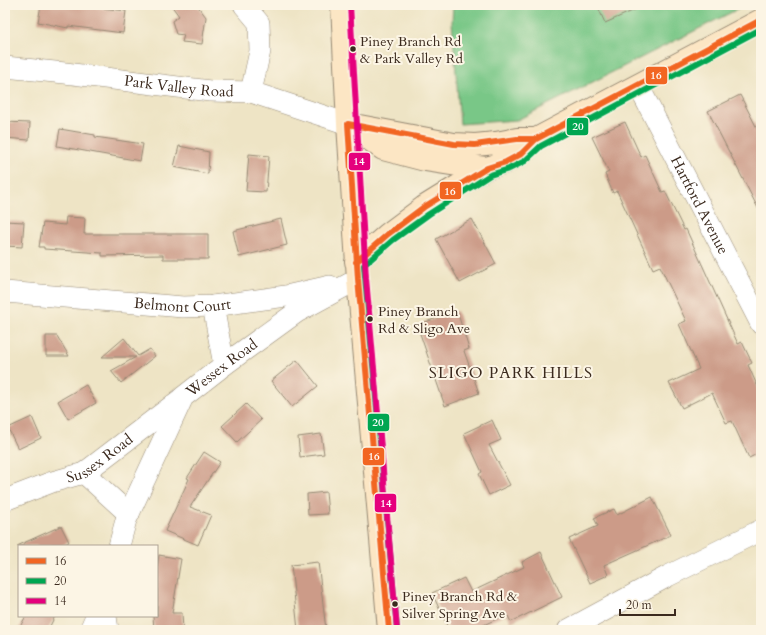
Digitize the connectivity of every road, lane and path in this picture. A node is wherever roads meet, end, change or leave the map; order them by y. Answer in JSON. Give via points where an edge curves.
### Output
{"nodes":[{"id":1,"x":244,"y":5,"type":"edge"},
{"id":2,"x":342,"y":5,"type":"edge"},
{"id":3,"x":761,"y":20,"type":"edge"},
{"id":4,"x":5,"y":67,"type":"edge"},
{"id":5,"x":638,"y":85,"type":"junction"},
{"id":6,"x":251,"y":92,"type":"junction"},
{"id":7,"x":348,"y":124,"type":"junction"},
{"id":8,"x":536,"y":139,"type":"junction"},
{"id":9,"x":487,"y":168,"type":"junction"},
{"id":10,"x":357,"y":271,"type":"junction"},
{"id":11,"x":5,"y":292,"type":"edge"},
{"id":12,"x":213,"y":306,"type":"junction"},
{"id":13,"x":761,"y":324,"type":"edge"},
{"id":14,"x":224,"y":364,"type":"junction"},
{"id":15,"x":183,"y":397,"type":"junction"},
{"id":16,"x":84,"y":473,"type":"junction"},
{"id":17,"x":5,"y":500,"type":"edge"},
{"id":18,"x":128,"y":514,"type":"junction"},
{"id":19,"x":761,"y":530,"type":"edge"},
{"id":20,"x":118,"y":545,"type":"edge"},
{"id":21,"x":96,"y":617,"type":"edge"},
{"id":22,"x":106,"y":617,"type":"edge"},
{"id":23,"x":90,"y":630,"type":"edge"},
{"id":24,"x":108,"y":630,"type":"edge"},
{"id":25,"x":389,"y":630,"type":"edge"},
{"id":26,"x":568,"y":630,"type":"edge"}],
"edges":[{"from":1,"to":6,"type":"street","via":[[259,23],[260,51]]},
{"from":2,"to":7,"type":"street"},
{"from":3,"to":5,"type":"street"},
{"from":4,"to":6,"type":"street","name":"Park Valley Road","via":[[210,91]]},
{"from":5,"to":8,"type":"street"},
{"from":5,"to":13,"type":"street","name":"Hartford Avenue"},
{"from":6,"to":7,"type":"street","name":"Park Valley Road"},
{"from":7,"to":8,"type":"street","via":[[454,144],[476,145]]},
{"from":7,"to":9,"type":"street","via":[[382,149],[425,160]]},
{"from":7,"to":10,"type":"street"},
{"from":8,"to":9,"type":"street","via":[[521,154]]},
{"from":9,"to":10,"type":"street","via":[[424,207],[388,234]]},
{"from":10,"to":12,"type":"street","name":"Belmont Court","via":[[286,296]]},
{"from":10,"to":14,"type":"street","name":"Wessex Road"},
{"from":10,"to":25,"type":"street"},
{"from":11,"to":12,"type":"street","name":"Belmont Court","via":[[183,307]]},
{"from":12,"to":14,"type":"street"},
{"from":14,"to":15,"type":"street","name":"Wessex Road"},
{"from":15,"to":16,"type":"street","name":"Sussex Road"},
{"from":15,"to":18,"type":"street","name":"Wessex Road"},
{"from":16,"to":17,"type":"street","name":"Sussex Road"},
{"from":16,"to":18,"type":"street"},
{"from":18,"to":20,"type":"street","name":"Wessex Road"},
{"from":19,"to":26,"type":"street"},
{"from":21,"to":23,"type":"street"},
{"from":22,"to":24,"type":"street"}]}
